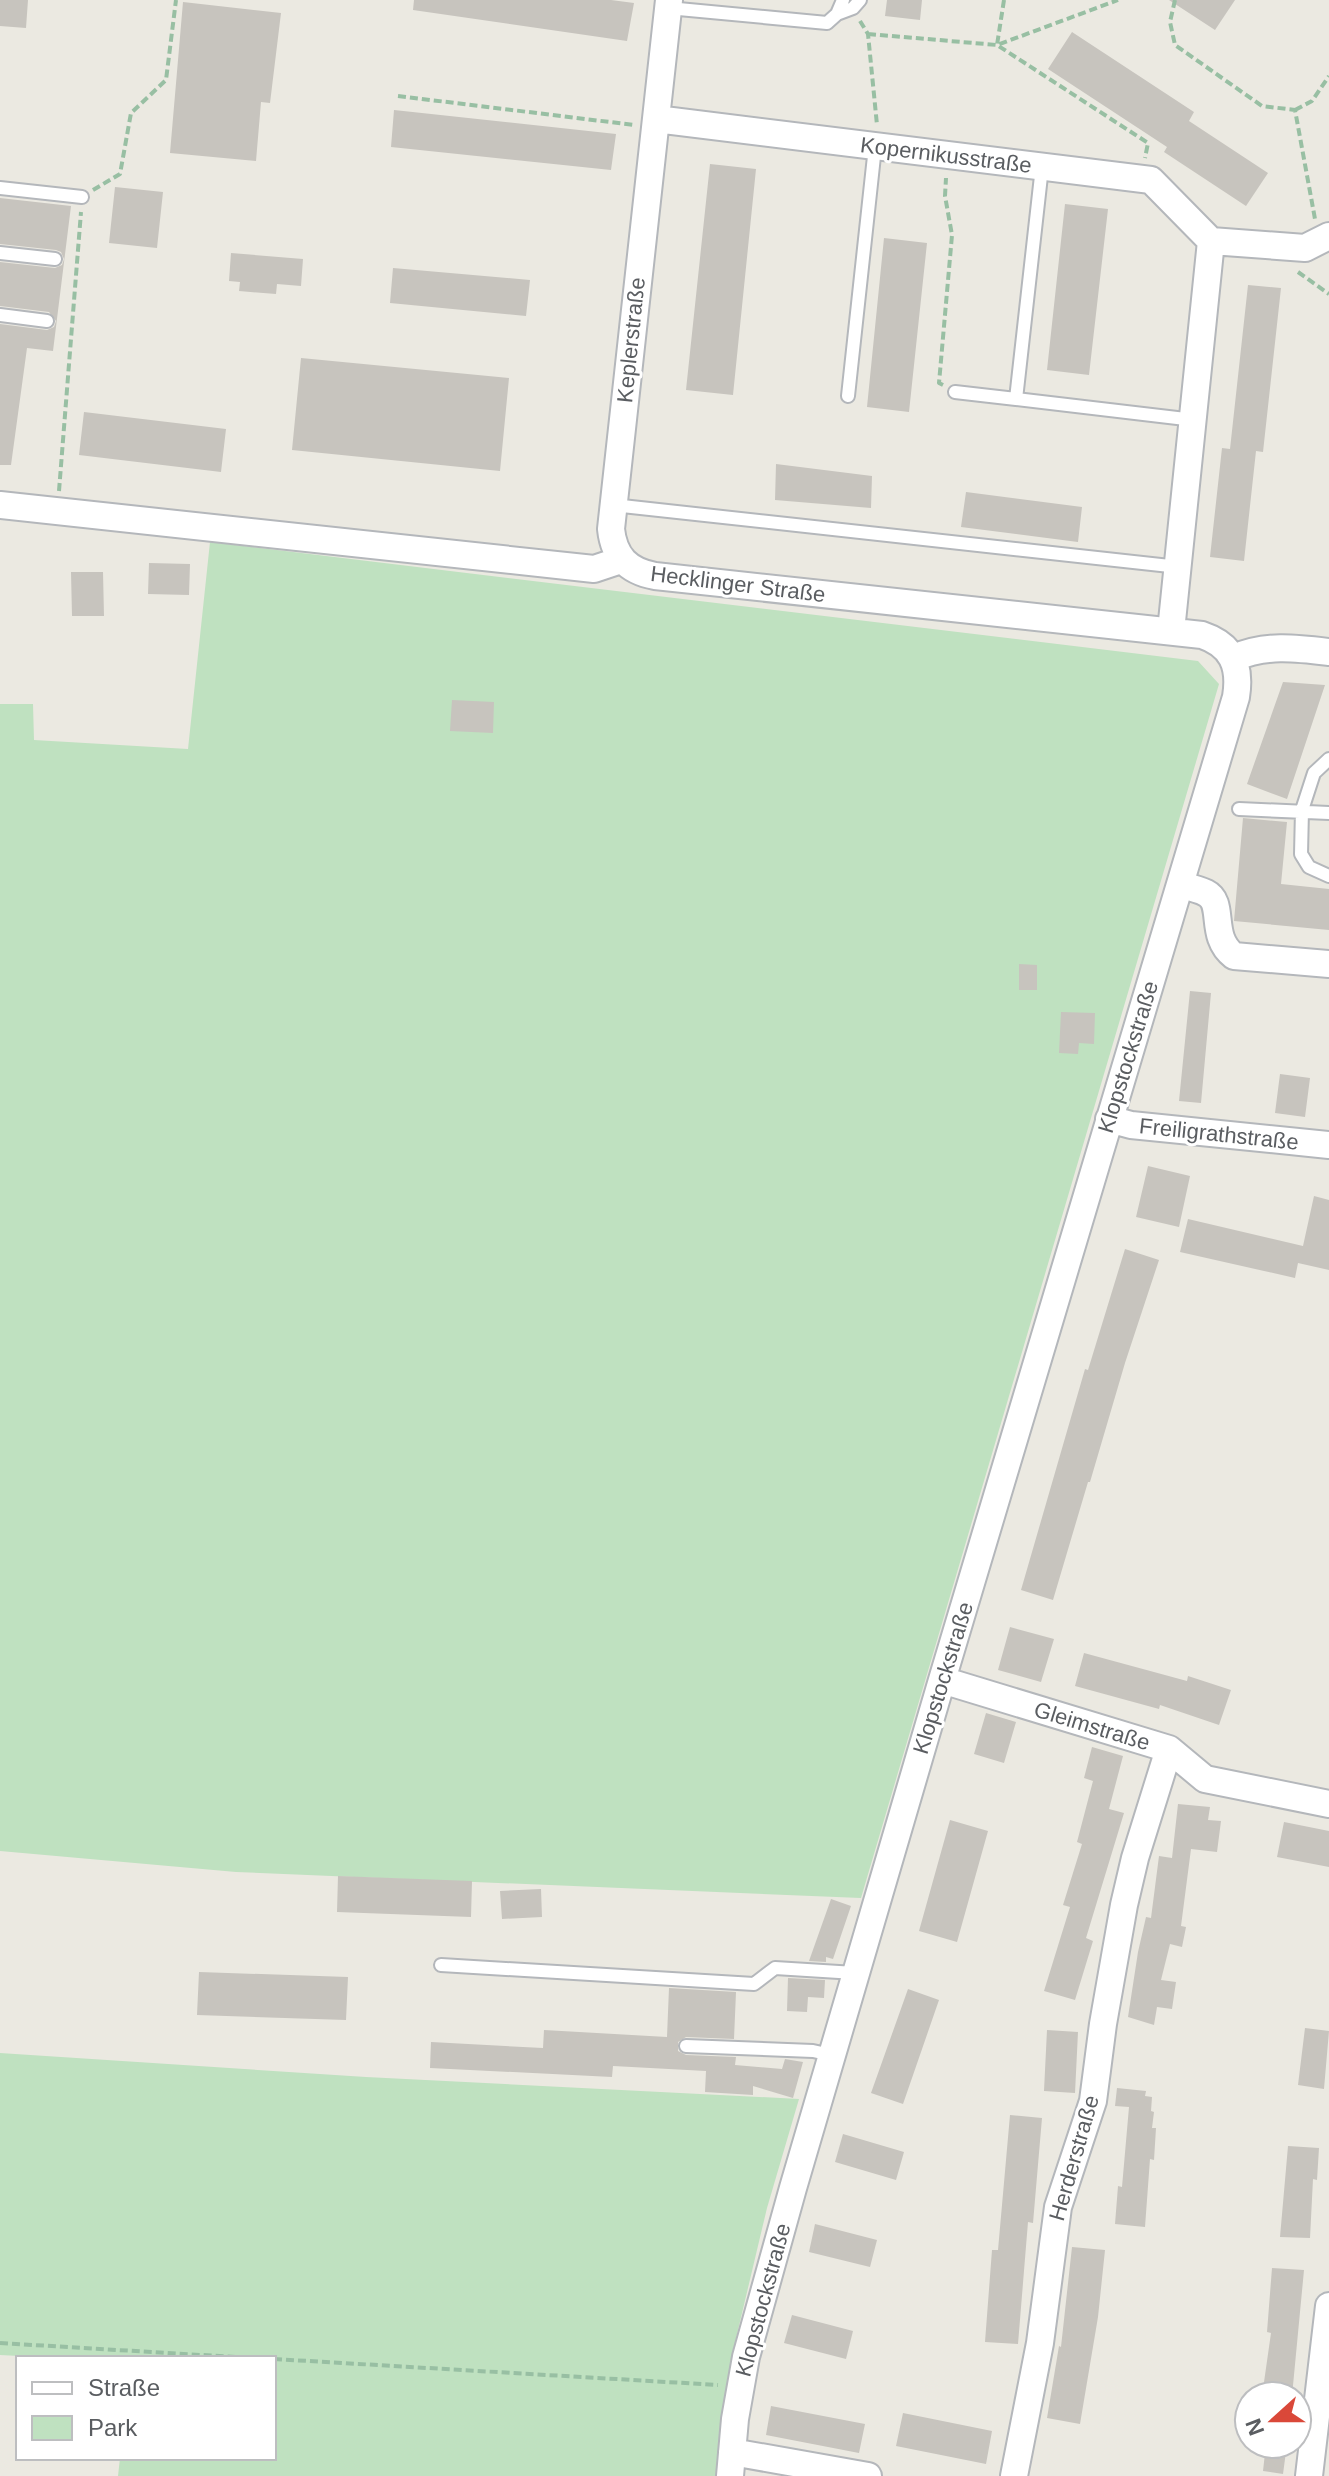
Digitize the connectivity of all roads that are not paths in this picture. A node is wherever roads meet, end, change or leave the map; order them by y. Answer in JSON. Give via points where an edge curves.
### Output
{"nodes":[{"id":1,"x":852,"y":3,"type":"edge"},
{"id":2,"x":668,"y":4,"type":"edge"},
{"id":3,"x":656,"y":119,"type":"junction"},
{"id":4,"x":875,"y":147,"type":"junction"},
{"id":5,"x":1042,"y":167,"type":"junction"},
{"id":6,"x":0,"y":188,"type":"edge"},
{"id":7,"x":82,"y":197,"type":"road end"},
{"id":8,"x":1324,"y":239,"type":"edge"},
{"id":9,"x":1211,"y":241,"type":"junction"},
{"id":10,"x":0,"y":253,"type":"edge"},
{"id":11,"x":55,"y":259,"type":"dead end"},
{"id":12,"x":0,"y":315,"type":"edge"},
{"id":13,"x":47,"y":321,"type":"dead end"},
{"id":14,"x":955,"y":392,"type":"road end"},
{"id":15,"x":848,"y":396,"type":"dead end"},
{"id":16,"x":1016,"y":399,"type":"junction"},
{"id":17,"x":1194,"y":420,"type":"junction"},
{"id":18,"x":0,"y":505,"type":"edge"},
{"id":19,"x":613,"y":505,"type":"junction"},
{"id":20,"x":621,"y":560,"type":"junction"},
{"id":21,"x":1179,"y":567,"type":"junction"},
{"id":22,"x":1171,"y":631,"type":"junction"},
{"id":23,"x":1329,"y":652,"type":"edge"},
{"id":24,"x":1234,"y":658,"type":"junction"},
{"id":25,"x":1329,"y":759,"type":"edge"},
{"id":26,"x":1239,"y":809,"type":"dead end"},
{"id":27,"x":1302,"y":810,"type":"junction"},
{"id":28,"x":1329,"y":813,"type":"edge"},
{"id":29,"x":1329,"y":876,"type":"edge"},
{"id":30,"x":1180,"y":885,"type":"junction"},
{"id":31,"x":1329,"y":964,"type":"edge"},
{"id":32,"x":1109,"y":1119,"type":"junction"},
{"id":33,"x":1329,"y":1145,"type":"edge"},
{"id":34,"x":942,"y":1680,"type":"junction"},
{"id":35,"x":1169,"y":1749,"type":"junction"},
{"id":36,"x":1329,"y":1804,"type":"edge"},
{"id":37,"x":441,"y":1965,"type":"dead end"},
{"id":38,"x":855,"y":1973,"type":"junction"},
{"id":39,"x":686,"y":2046,"type":"dead end"},
{"id":40,"x":831,"y":2055,"type":"junction"},
{"id":41,"x":1329,"y":2306,"type":"edge"},
{"id":42,"x":731,"y":2464,"type":"edge"},
{"id":43,"x":868,"y":2476,"type":"edge"},
{"id":44,"x":1014,"y":2476,"type":"edge"},
{"id":45,"x":1309,"y":2476,"type":"edge"}],
"edges":[{"from":1,"to":2,"type":"lane","via":[[832,19]]},
{"from":2,"to":3,"type":"street","name":"Keplerstraße"},
{"from":3,"to":4,"type":"street","name":"Kopernikusstraße"},
{"from":3,"to":19,"type":"street","name":"Keplerstraße"},
{"from":4,"to":5,"type":"street","name":"Kopernikusstraße"},
{"from":4,"to":15,"type":"lane"},
{"from":5,"to":9,"type":"street","name":"Kopernikusstraße","via":[[1151,180]]},
{"from":5,"to":16,"type":"lane"},
{"from":6,"to":7,"type":"lane"},
{"from":8,"to":9,"type":"street","via":[[1305,248]]},
{"from":9,"to":17,"type":"street"},
{"from":10,"to":11,"type":"lane"},
{"from":12,"to":13,"type":"lane"},
{"from":14,"to":16,"type":"lane"},
{"from":16,"to":17,"type":"lane"},
{"from":17,"to":21,"type":"street"},
{"from":18,"to":20,"type":"street","name":"Hecklinger Straße","via":[[594,569]]},
{"from":19,"to":20,"type":"street","name":"Keplerstraße","via":[[612,538]]},
{"from":19,"to":21,"type":"lane"},
{"from":20,"to":22,"type":"street","name":"Hecklinger Straße","via":[[655,576]]},
{"from":21,"to":22,"type":"street"},
{"from":22,"to":24,"type":"street","name":"Hecklinger Straße","via":[[1217,640]]},
{"from":23,"to":24,"type":"street","via":[[1262,648]]},
{"from":24,"to":30,"type":"street","name":"Klopstockstraße","via":[[1236,697]]},
{"from":25,"to":27,"type":"lane","via":[[1314,773]]},
{"from":26,"to":27,"type":"lane"},
{"from":27,"to":28,"type":"lane"},
{"from":27,"to":29,"type":"lane","via":[[1301,854],[1309,867]]},
{"from":30,"to":31,"type":"street","via":[[1214,900],[1219,939],[1234,956]]},
{"from":30,"to":32,"type":"street","name":"Klopstockstraße"},
{"from":32,"to":33,"type":"street","name":"Freiligrathstraße"},
{"from":32,"to":34,"type":"street","name":"Klopstockstraße"},
{"from":34,"to":35,"type":"street","name":"Gleimstraße"},
{"from":34,"to":38,"type":"street","name":"Klopstockstraße"},
{"from":35,"to":36,"type":"street","name":"Gleimstraße","via":[[1205,1779]]},
{"from":35,"to":44,"type":"street","name":"Herderstraße","via":[[1124,1905],[1093,2101],[1058,2207],[1040,2343]]},
{"from":37,"to":38,"type":"lane","via":[[754,1984],[775,1968]]},
{"from":38,"to":40,"type":"street","name":"Klopstockstraße"},
{"from":39,"to":40,"type":"lane"},
{"from":40,"to":42,"type":"street","name":"Klopstockstraße","via":[[755,2323],[740,2387]]},
{"from":41,"to":45,"type":"street"},
{"from":42,"to":43,"type":"street"}]}
